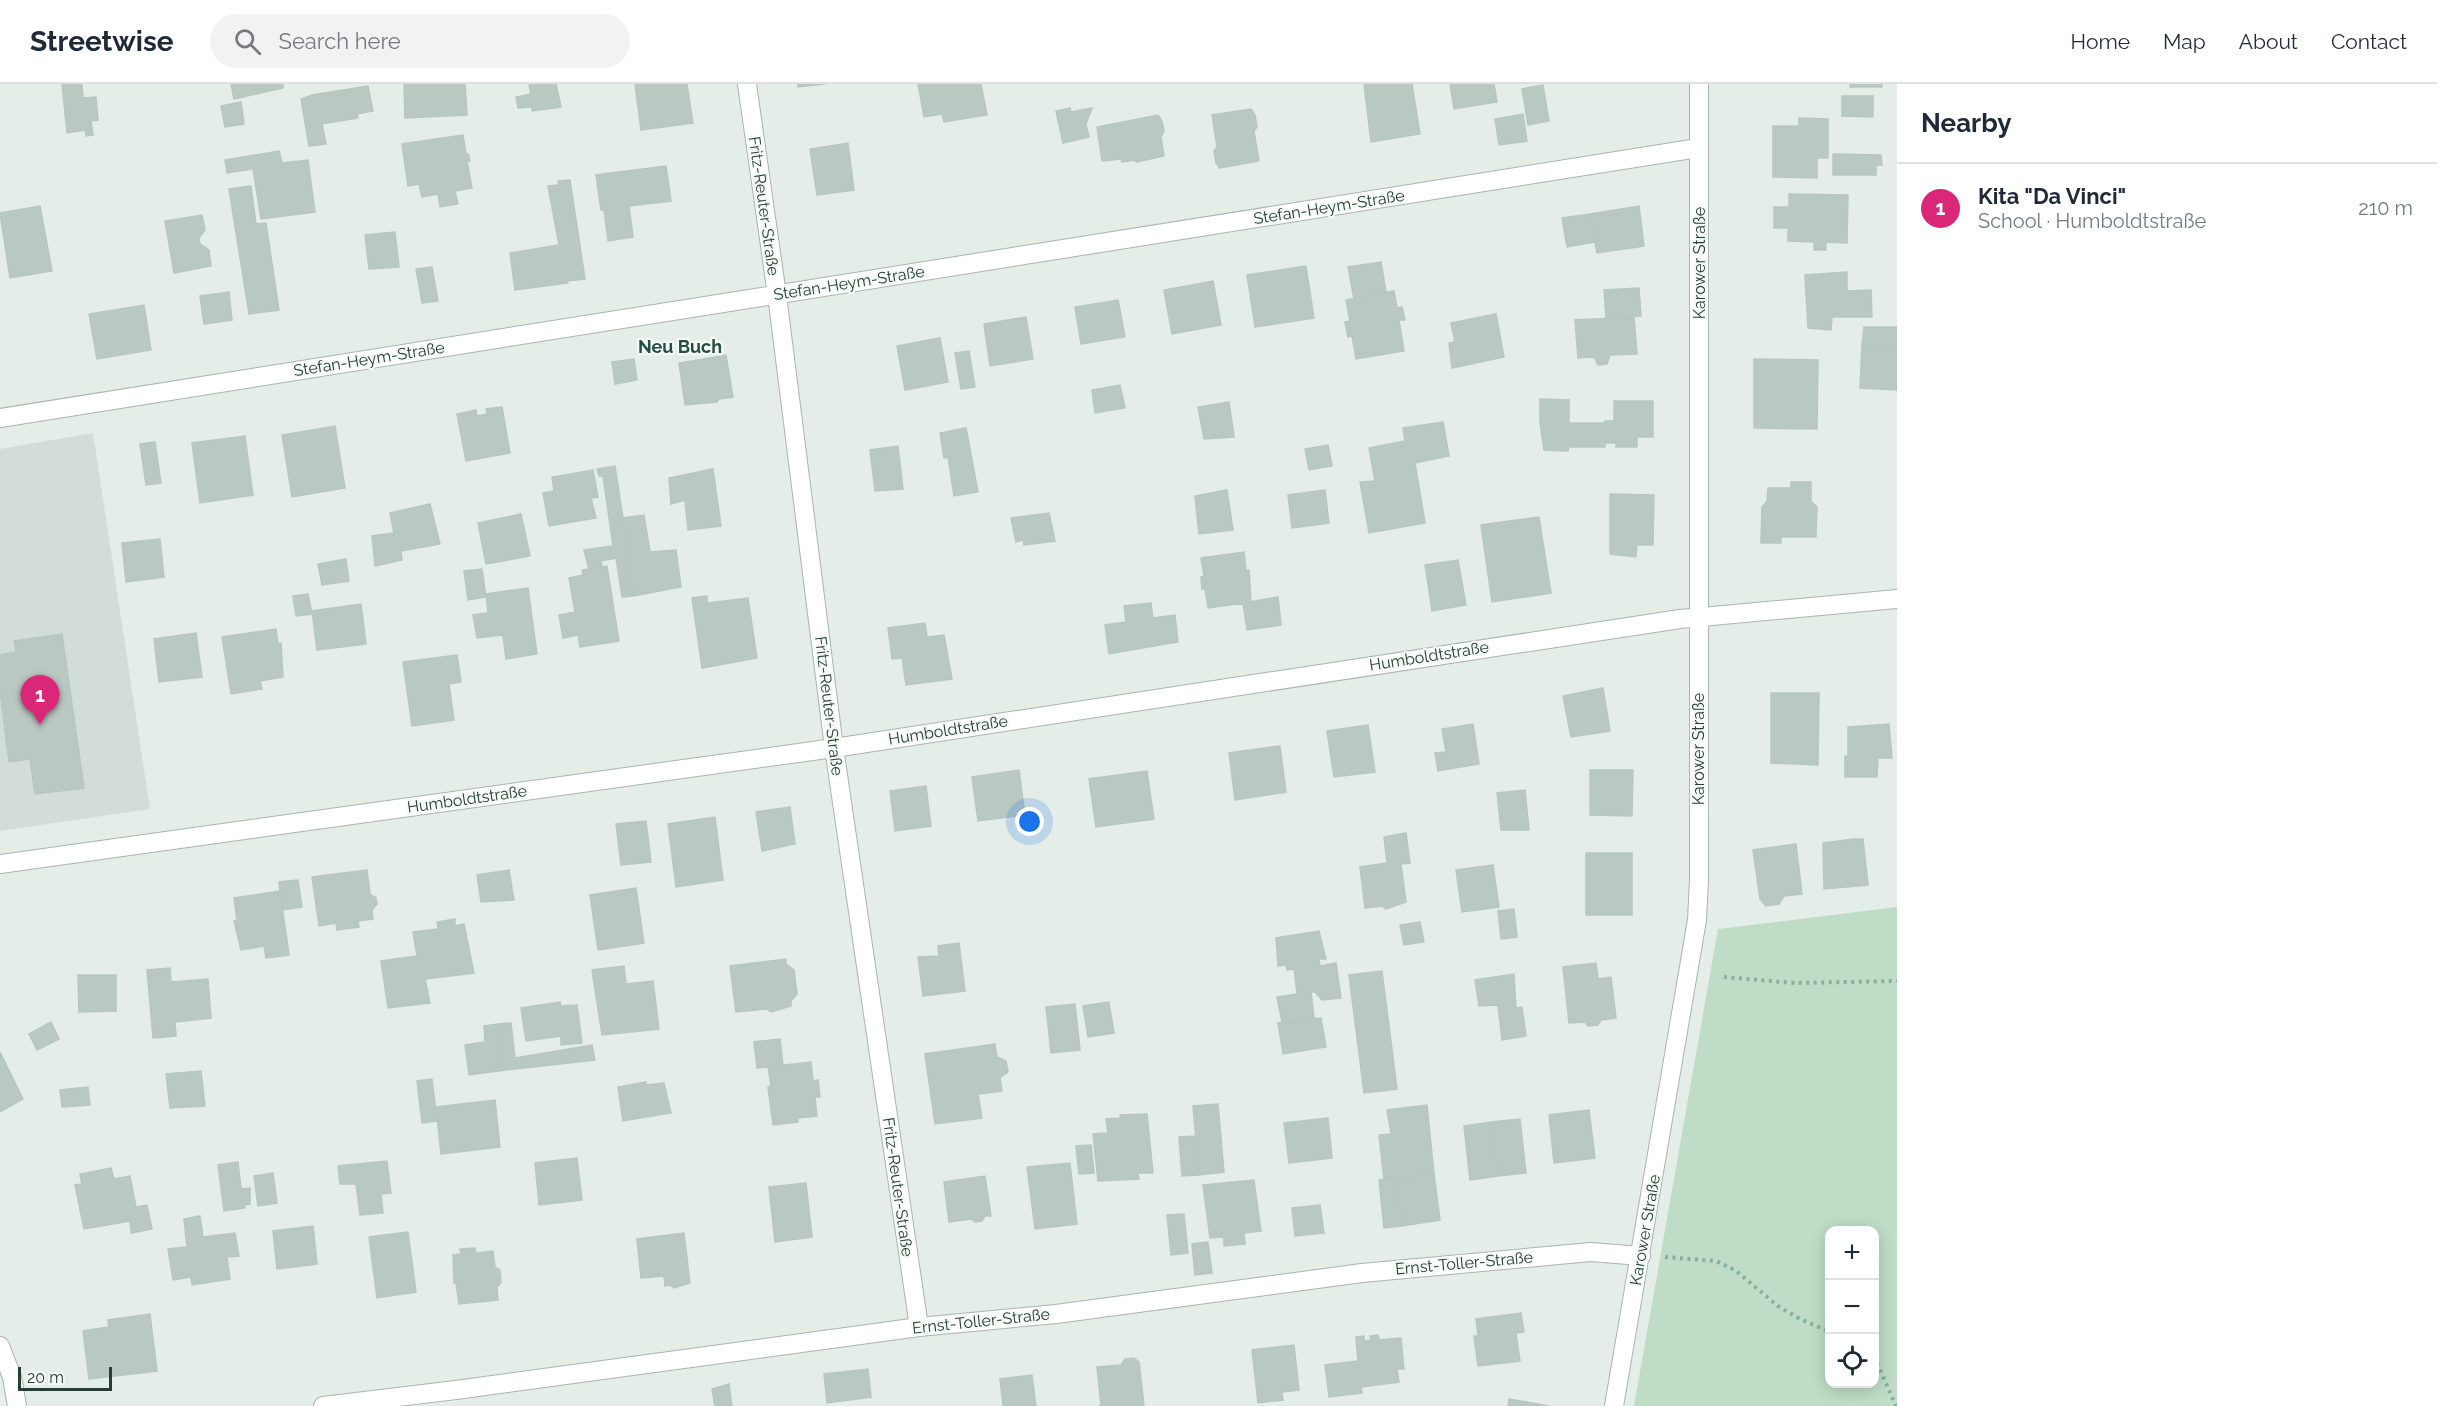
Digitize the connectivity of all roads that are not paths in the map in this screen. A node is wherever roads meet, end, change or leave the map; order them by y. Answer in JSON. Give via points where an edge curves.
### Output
{"nodes":[{"id":1,"x":747,"y":84,"type":"edge"},
{"id":2,"x":1699,"y":84,"type":"edge"},
{"id":3,"x":1698,"y":148,"type":"junction"},
{"id":4,"x":777,"y":295,"type":"junction"},
{"id":5,"x":0,"y":418,"type":"edge"},
{"id":6,"x":1897,"y":599,"type":"edge"},
{"id":7,"x":1698,"y":618,"type":"junction"},
{"id":8,"x":834,"y":748,"type":"junction"},
{"id":9,"x":0,"y":864,"type":"edge"},
{"id":10,"x":1641,"y":1256,"type":"junction"},
{"id":11,"x":919,"y":1328,"type":"junction"},
{"id":12,"x":0,"y":1346,"type":"edge"},
{"id":13,"x":17,"y":1406,"type":"edge"},
{"id":14,"x":323,"y":1406,"type":"edge"},
{"id":15,"x":1614,"y":1406,"type":"edge"}],
"edges":[{"from":1,"to":4,"type":"street","name":"Fritz-Reuter-Straße"},
{"from":2,"to":3,"type":"street","name":"Karower Straße"},
{"from":3,"to":4,"type":"street","name":"Stefan-Heym-Straße"},
{"from":3,"to":7,"type":"street","name":"Karower Straße"},
{"from":4,"to":5,"type":"street","name":"Stefan-Heym-Straße"},
{"from":4,"to":8,"type":"street","name":"Fritz-Reuter-Straße"},
{"from":6,"to":7,"type":"street","name":"Humboldtstraße"},
{"from":7,"to":8,"type":"street","name":"Humboldtstraße"},
{"from":7,"to":10,"type":"street","name":"Karower Straße","via":[[1697,920]]},
{"from":8,"to":9,"type":"street","name":"Humboldtstraße"},
{"from":8,"to":11,"type":"street","name":"Fritz-Reuter-Straße"},
{"from":10,"to":11,"type":"street","name":"Ernst-Toller-Straße","via":[[1591,1252],[1362,1273]]},
{"from":10,"to":15,"type":"street","name":"Karower Straße"},
{"from":11,"to":14,"type":"street","name":"Ernst-Toller-Straße"},
{"from":12,"to":13,"type":"street","via":[[12,1377]]}]}
